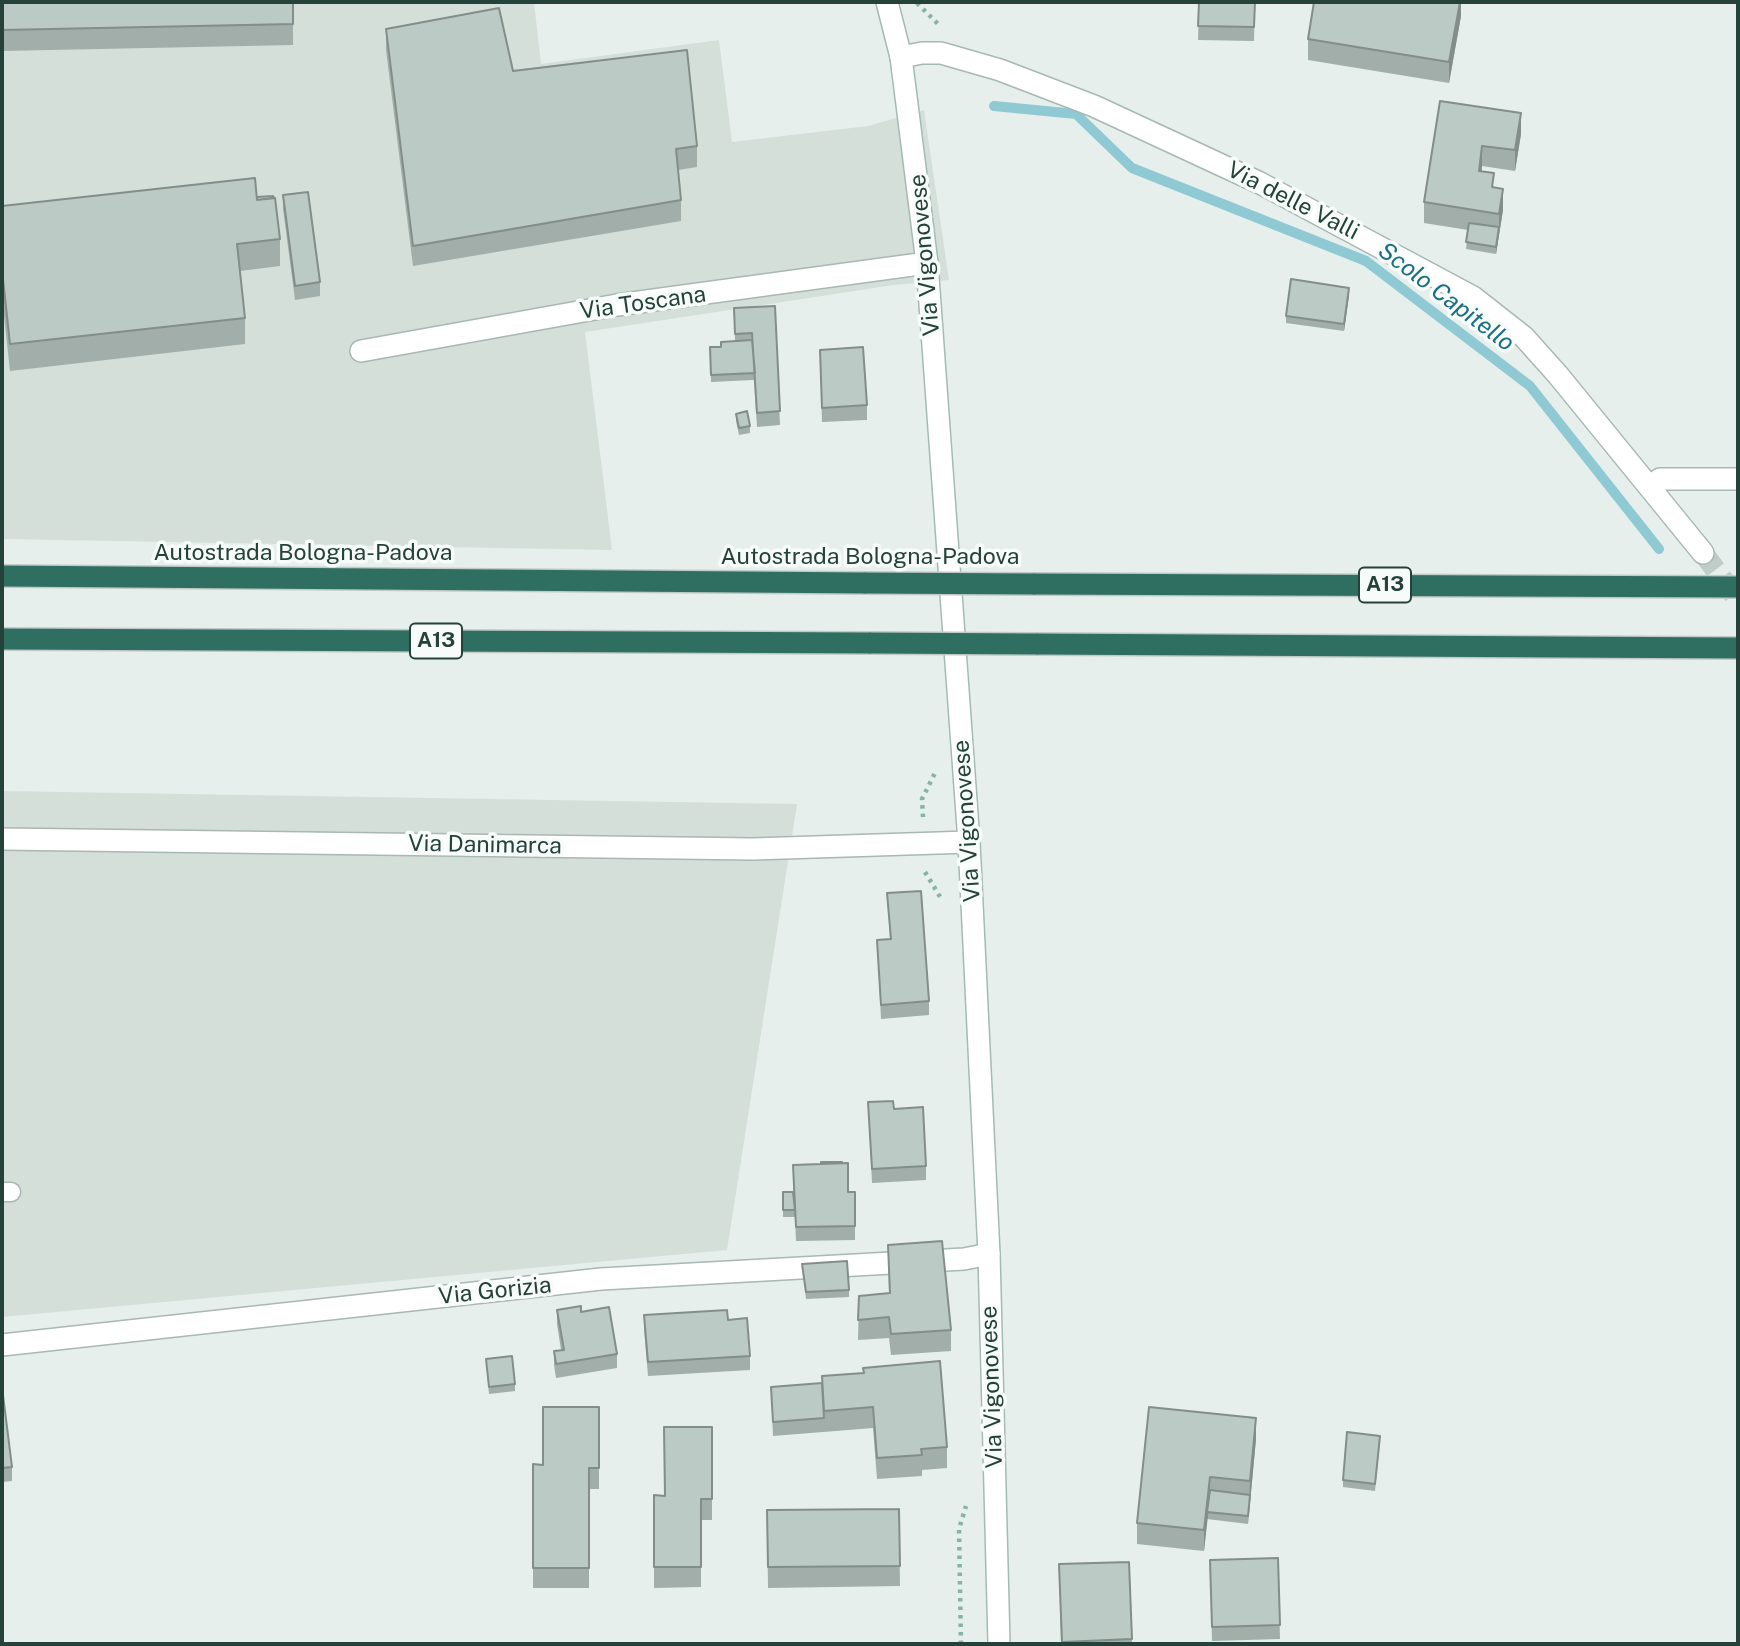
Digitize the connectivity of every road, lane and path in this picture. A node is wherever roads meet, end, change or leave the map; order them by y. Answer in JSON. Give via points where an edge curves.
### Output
{"nodes":[{"id":1,"x":887,"y":2,"type":"edge"},
{"id":2,"x":901,"y":57,"type":"junction"},
{"id":3,"x":927,"y":263,"type":"junction"},
{"id":4,"x":361,"y":351,"type":"dead end"},
{"id":5,"x":1738,"y":479,"type":"edge"},
{"id":6,"x":1650,"y":486,"type":"junction"},
{"id":7,"x":1703,"y":552,"type":"tunnel mouth"},
{"id":8,"x":2,"y":576,"type":"edge"},
{"id":9,"x":1738,"y":587,"type":"edge"},
{"id":10,"x":2,"y":639,"type":"edge"},
{"id":11,"x":1738,"y":648,"type":"edge"},
{"id":12,"x":2,"y":839,"type":"edge"},
{"id":13,"x":969,"y":842,"type":"junction"},
{"id":14,"x":989,"y":1254,"type":"junction"},
{"id":15,"x":2,"y":1345,"type":"edge"},
{"id":16,"x":999,"y":1644,"type":"edge"}],
"edges":[{"from":1,"to":2,"type":"street","name":"Via Vigonovese"},
{"from":2,"to":3,"type":"street","name":"Via Vigonovese"},
{"from":2,"to":6,"type":"street","name":"Via delle Valli","via":[[941,53],[1094,106],[1260,183],[1473,297],[1524,337]]},
{"from":3,"to":4,"type":"street","name":"Via Toscana","via":[[617,305]]},
{"from":3,"to":13,"type":"street","name":"Via Vigonovese"},
{"from":5,"to":6,"type":"street","via":[[1660,479]]},
{"from":6,"to":7,"type":"street","name":"Via delle Valli"},
{"from":8,"to":9,"type":"highway","name":"Autostrada Bologna-Padova","number":"A13","bridge":true},
{"from":10,"to":11,"type":"highway","number":"A13","bridge":true},
{"from":12,"to":13,"type":"street","name":"Via Danimarca","via":[[753,849]]},
{"from":13,"to":14,"type":"street","name":"Via Vigonovese"},
{"from":14,"to":15,"type":"street","name":"Via Gorizia","via":[[601,1279]]},
{"from":14,"to":16,"type":"street","name":"Via Vigonovese"}]}
